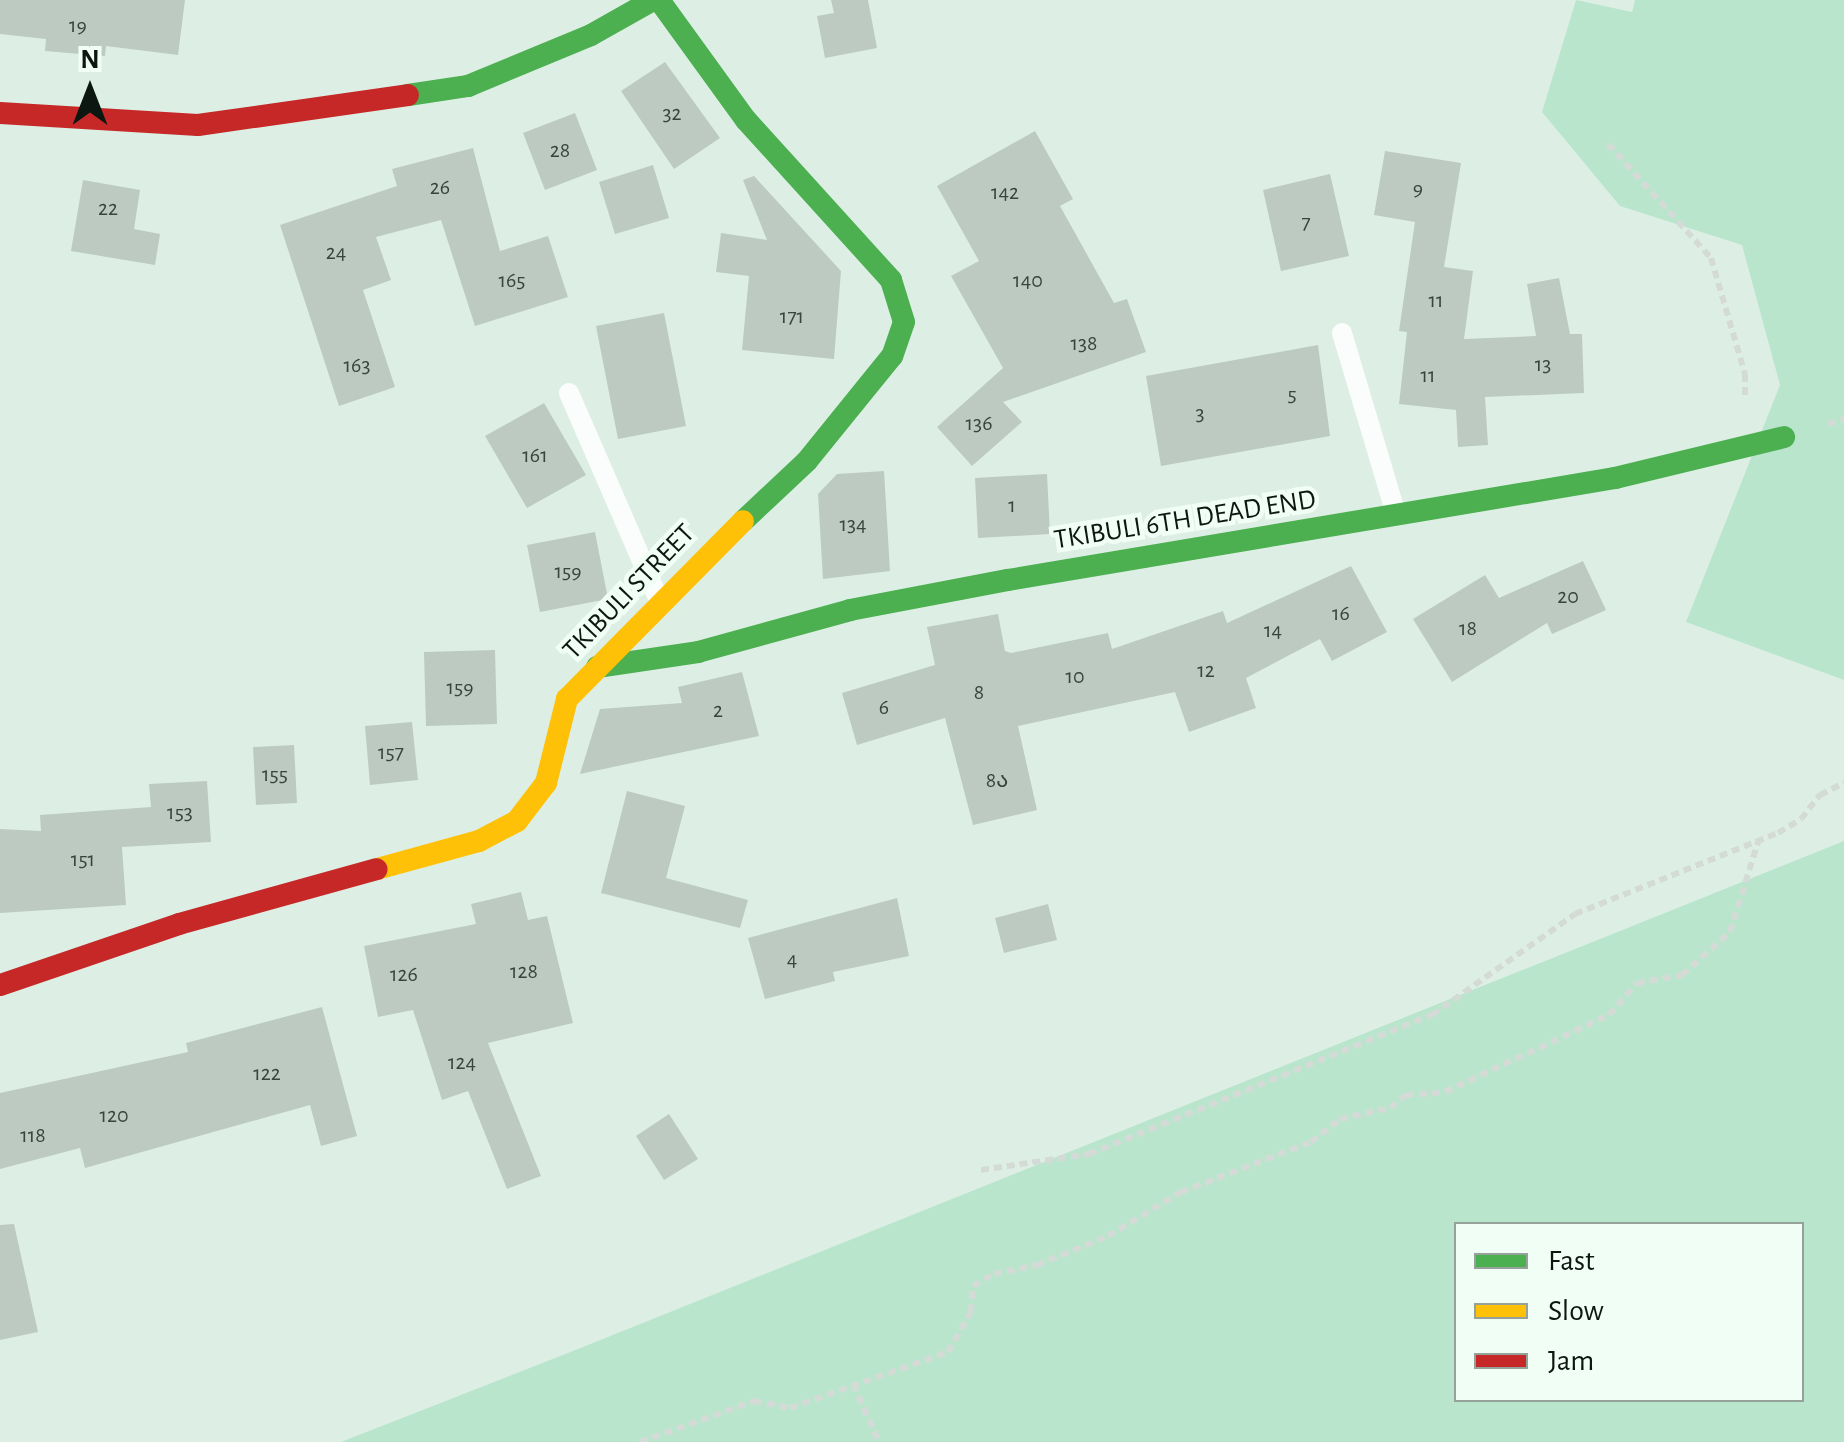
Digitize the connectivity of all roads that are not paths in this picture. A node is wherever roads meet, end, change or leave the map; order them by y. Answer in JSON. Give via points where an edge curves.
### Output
{"nodes":[{"id":1,"x":656,"y":0,"type":"edge"},
{"id":2,"x":0,"y":113,"type":"edge"},
{"id":3,"x":1342,"y":332,"type":"dead end"},
{"id":4,"x":568,"y":394,"type":"dead end"},
{"id":5,"x":1784,"y":437,"type":"dead end"},
{"id":6,"x":1397,"y":516,"type":"junction"},
{"id":7,"x":659,"y":600,"type":"junction"},
{"id":8,"x":597,"y":667,"type":"junction"},
{"id":9,"x":0,"y":985,"type":"edge"}],
"edges":[{"from":1,"to":2,"type":"street","via":[[468,86],[198,125]]},
{"from":1,"to":7,"type":"street","name":"TKIBULI STREET","via":[[746,120],[891,280],[904,322],[892,356],[807,461]]},
{"from":3,"to":6,"type":"lane"},
{"from":4,"to":7,"type":"lane"},
{"from":5,"to":6,"type":"street","name":"TKIBULI 6TH DEAD END","via":[[1615,478]]},
{"from":6,"to":8,"type":"street","name":"TKIBULI 6TH DEAD END","via":[[990,583],[850,610],[698,652]]},
{"from":7,"to":8,"type":"street","name":"TKIBULI STREET"},
{"from":8,"to":9,"type":"street","name":"TKIBULI STREET","via":[[567,699],[546,783],[517,821],[479,842],[179,924]]}]}
